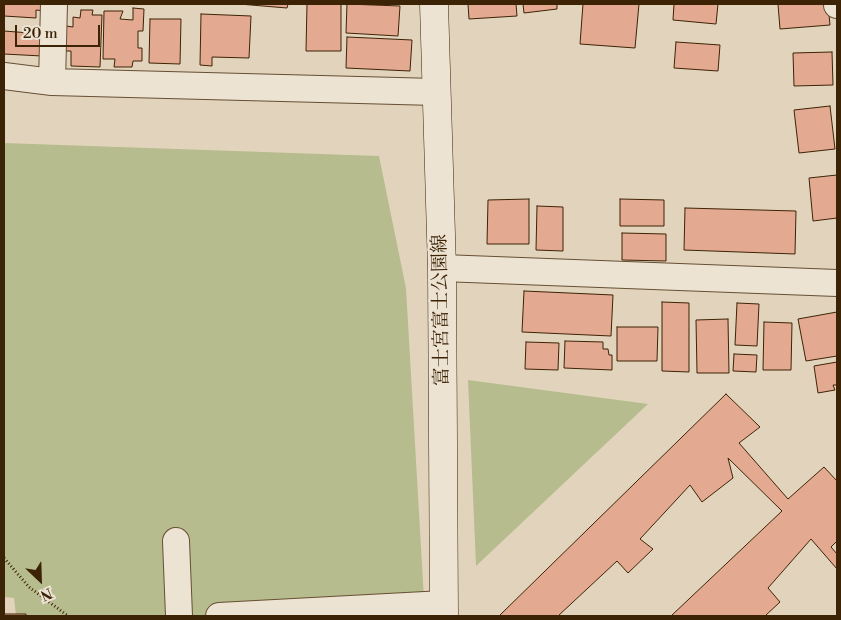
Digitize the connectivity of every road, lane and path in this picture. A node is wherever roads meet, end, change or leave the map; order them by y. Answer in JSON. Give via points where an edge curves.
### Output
{"nodes":[{"id":1,"x":54,"y":4,"type":"edge"},
{"id":2,"x":434,"y":4,"type":"edge"},
{"id":3,"x":4,"y":76,"type":"edge"},
{"id":4,"x":52,"y":82,"type":"junction"},
{"id":5,"x":436,"y":92,"type":"junction"},
{"id":6,"x":442,"y":268,"type":"junction"},
{"id":7,"x":837,"y":282,"type":"edge"},
{"id":8,"x":176,"y":541,"type":"dead end"},
{"id":9,"x":4,"y":558,"type":"edge"},
{"id":10,"x":444,"y":610,"type":"edge"},
{"id":11,"x":68,"y":616,"type":"edge"},
{"id":12,"x":179,"y":616,"type":"edge"},
{"id":13,"x":219,"y":616,"type":"edge"}],
"edges":[{"from":1,"to":4,"type":"street"},
{"from":2,"to":5,"type":"main road","name":"富士宮富士公園線"},
{"from":3,"to":4,"type":"street"},
{"from":4,"to":5,"type":"street"},
{"from":5,"to":6,"type":"main road","name":"富士宮富士公園線"},
{"from":6,"to":7,"type":"street"},
{"from":6,"to":10,"type":"main road","name":"富士宮富士公園線"},
{"from":8,"to":12,"type":"street"},
{"from":9,"to":11,"type":"path","via":[[29,587]]},
{"from":10,"to":13,"type":"street"}]}
